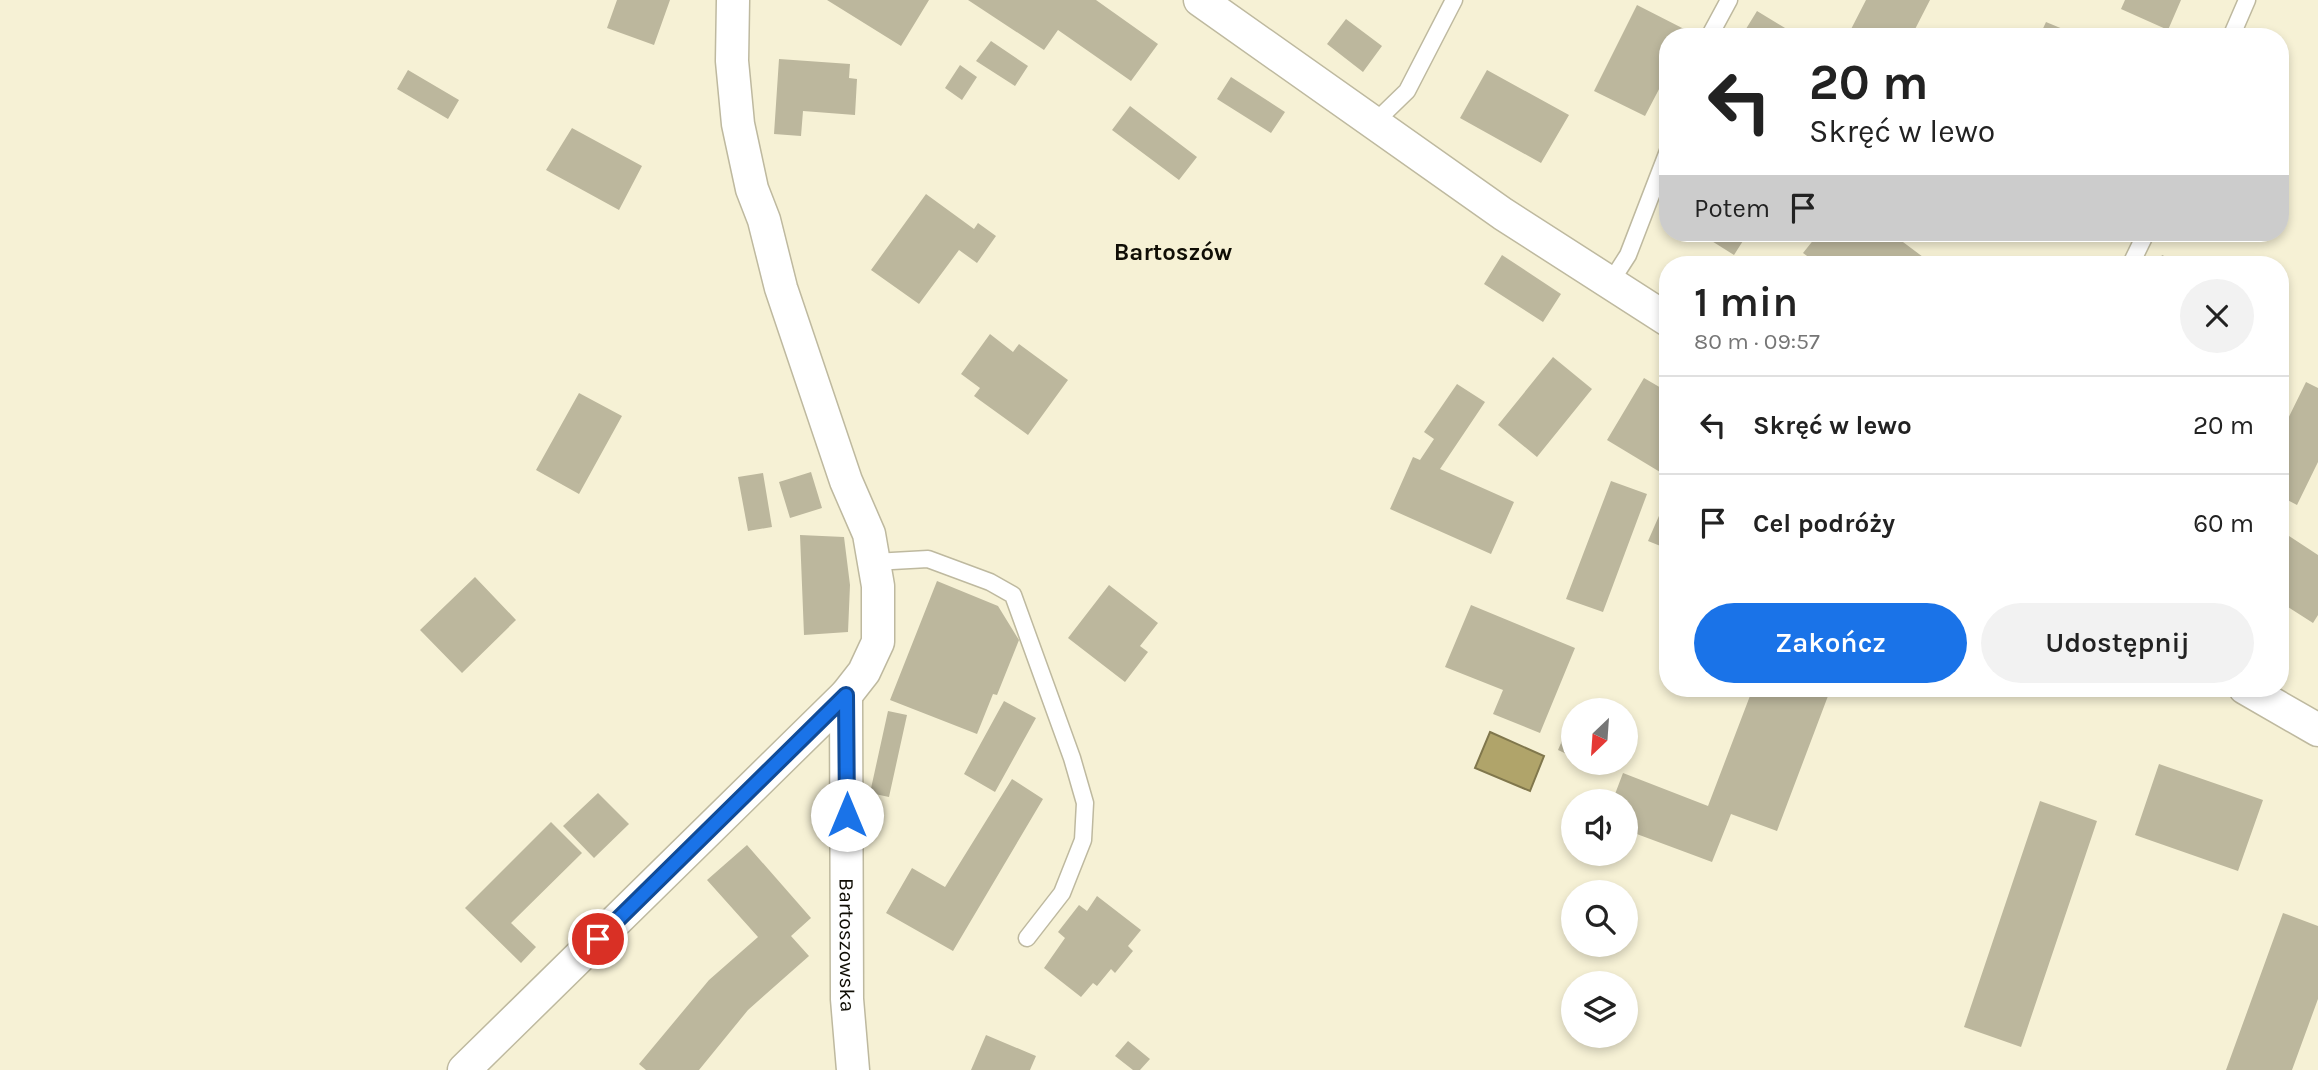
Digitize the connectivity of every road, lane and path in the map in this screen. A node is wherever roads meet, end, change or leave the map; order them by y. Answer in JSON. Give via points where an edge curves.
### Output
{"nodes":[{"id":1,"x":733,"y":0,"type":"edge"},
{"id":2,"x":1199,"y":0,"type":"edge"},
{"id":3,"x":1454,"y":0,"type":"edge"},
{"id":4,"x":1728,"y":0,"type":"edge"},
{"id":5,"x":2247,"y":0,"type":"edge"},
{"id":6,"x":1714,"y":28,"type":"edge"},
{"id":7,"x":2235,"y":28,"type":"edge"},
{"id":8,"x":1374,"y":123,"type":"junction"},
{"id":9,"x":1659,"y":174,"type":"edge"},
{"id":10,"x":1610,"y":284,"type":"junction"},
{"id":11,"x":1659,"y":314,"type":"edge"},
{"id":12,"x":874,"y":562,"type":"junction"},
{"id":13,"x":846,"y":695,"type":"junction"},
{"id":14,"x":2261,"y":697,"type":"edge"},
{"id":15,"x":2318,"y":730,"type":"edge"},
{"id":16,"x":1027,"y":938,"type":"dead end"},
{"id":17,"x":464,"y":1070,"type":"edge"},
{"id":18,"x":853,"y":1070,"type":"edge"}],
"edges":[{"from":1,"to":12,"type":"street","via":[[738,124],[752,189],[846,481],[869,534]]},
{"from":2,"to":8,"type":"street"},
{"from":3,"to":8,"type":"lane","via":[[1407,91]]},
{"from":4,"to":6,"type":"lane"},
{"from":5,"to":7,"type":"lane"},
{"from":8,"to":10,"type":"street"},
{"from":9,"to":10,"type":"lane","via":[[1628,255]]},
{"from":10,"to":11,"type":"street"},
{"from":12,"to":13,"type":"street","via":[[878,642],[864,672]]},
{"from":12,"to":16,"type":"lane","via":[[928,559],[1013,595],[1085,803],[1083,840],[1062,893]]},
{"from":13,"to":17,"type":"street"},
{"from":13,"to":18,"type":"street","name":"Bartoszowska","via":[[847,999]]},
{"from":14,"to":15,"type":"street"}]}
